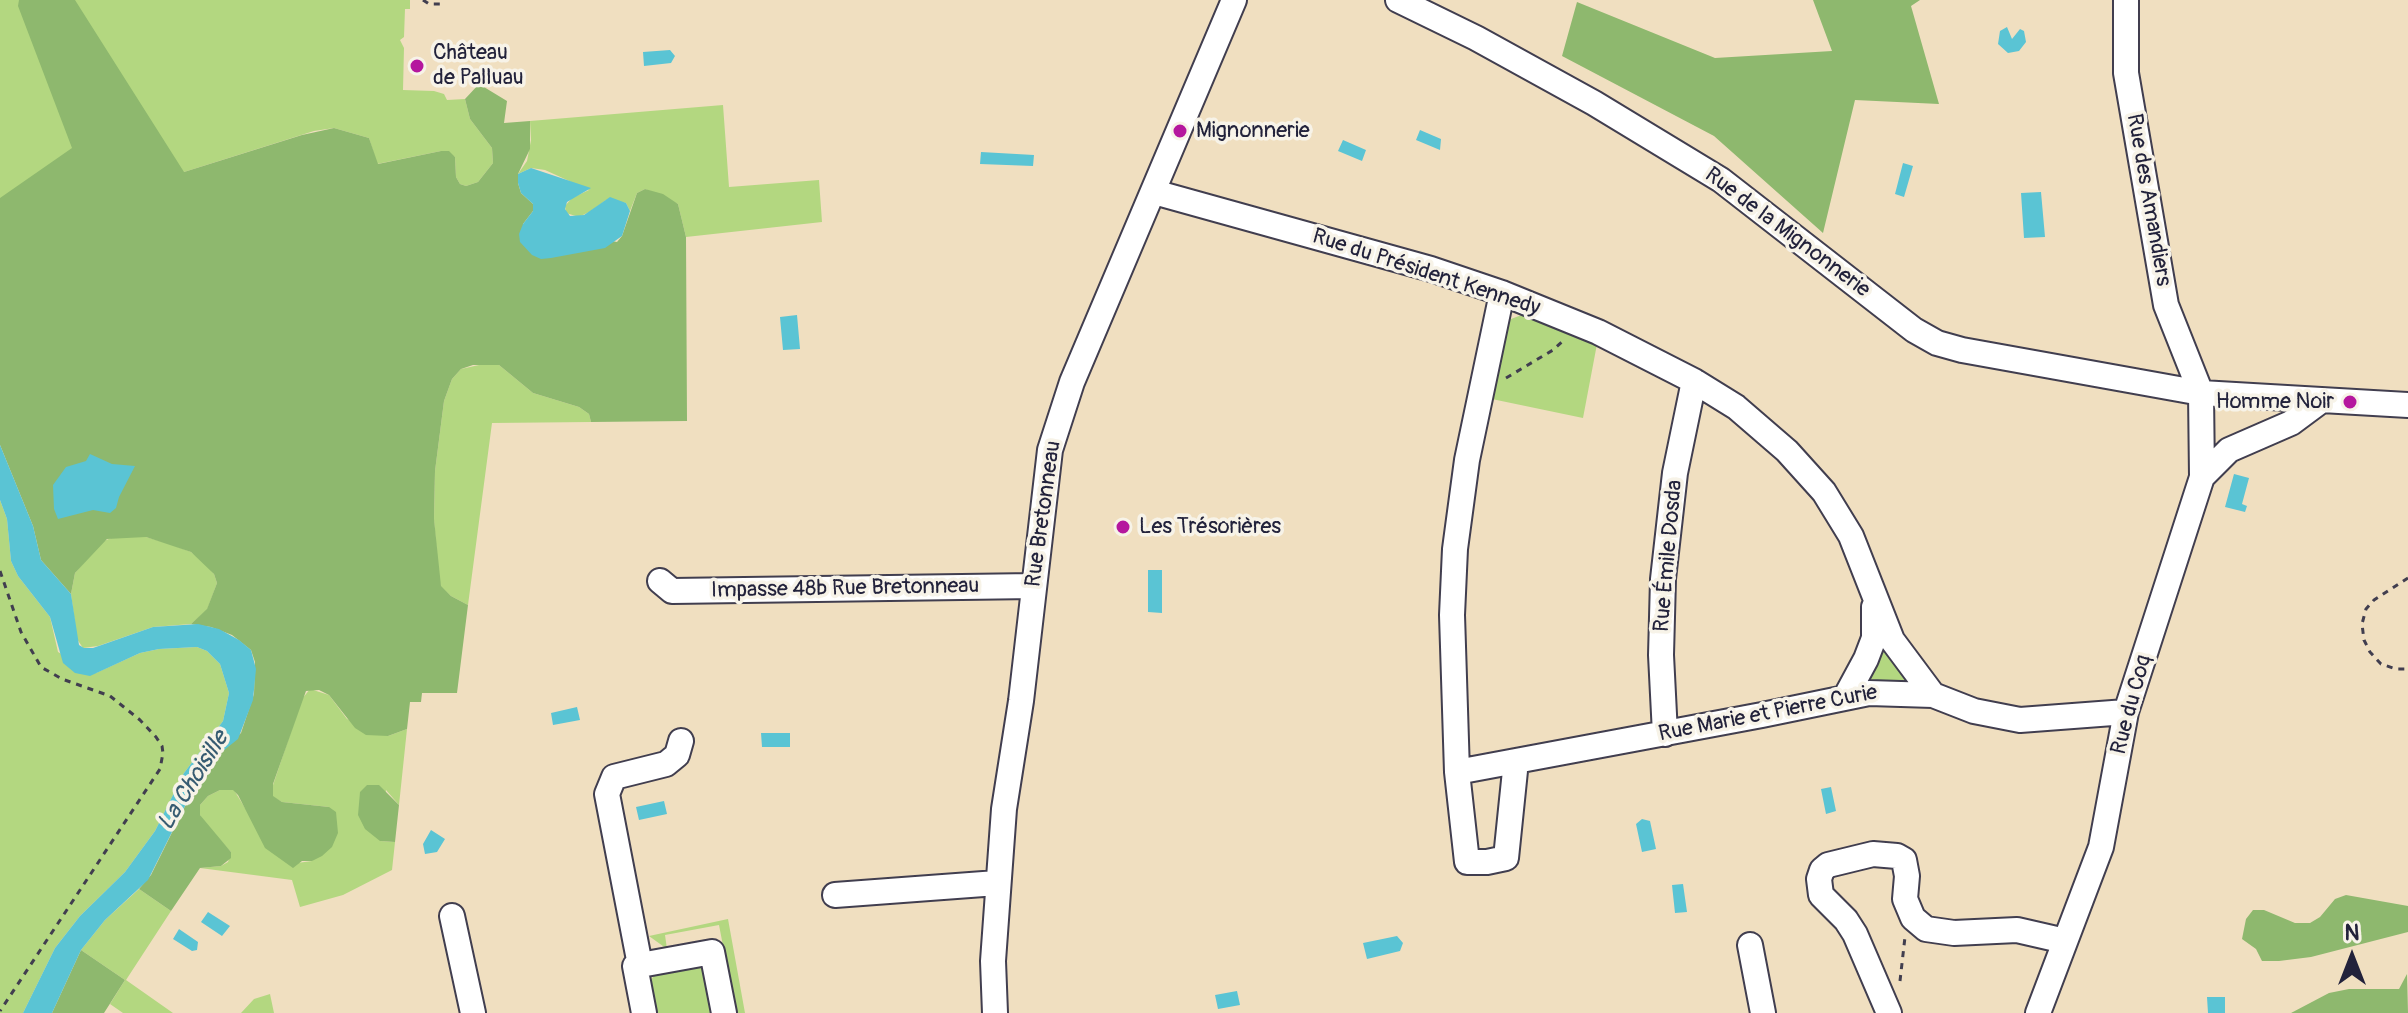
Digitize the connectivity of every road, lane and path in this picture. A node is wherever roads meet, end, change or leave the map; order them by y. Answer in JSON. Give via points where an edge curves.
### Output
{"nodes":[{"id":1,"x":423,"y":0,"type":"edge"},
{"id":2,"x":1234,"y":0,"type":"edge"},
{"id":3,"x":1398,"y":0,"type":"edge"},
{"id":4,"x":2126,"y":0,"type":"edge"},
{"id":5,"x":442,"y":4,"type":"dead end"},
{"id":6,"x":1154,"y":192,"type":"junction"},
{"id":7,"x":1502,"y":293,"type":"junction"},
{"id":8,"x":1573,"y":321,"type":"junction"},
{"id":9,"x":1483,"y":378,"type":"junction"},
{"id":10,"x":1694,"y":381,"type":"junction"},
{"id":11,"x":2201,"y":393,"type":"junction"},
{"id":12,"x":2322,"y":400,"type":"junction"},
{"id":13,"x":2408,"y":405,"type":"edge"},
{"id":14,"x":2202,"y":477,"type":"junction"},
{"id":15,"x":0,"y":571,"type":"edge"},
{"id":16,"x":2408,"y":578,"type":"edge"},
{"id":17,"x":660,"y":581,"type":"dead end"},
{"id":18,"x":1034,"y":586,"type":"junction"},
{"id":19,"x":1872,"y":588,"type":"junction"},
{"id":20,"x":2408,"y":669,"type":"edge"},
{"id":21,"x":1933,"y":695,"type":"junction"},
{"id":22,"x":1846,"y":696,"type":"junction"},
{"id":23,"x":2126,"y":712,"type":"junction"},
{"id":24,"x":1665,"y":734,"type":"junction"},
{"id":25,"x":681,"y":741,"type":"dead end"},
{"id":26,"x":1516,"y":761,"type":"junction"},
{"id":27,"x":1457,"y":772,"type":"junction"},
{"id":28,"x":997,"y":883,"type":"junction"},
{"id":29,"x":835,"y":895,"type":"dead end"},
{"id":30,"x":452,"y":916,"type":"dead end"},
{"id":31,"x":2065,"y":941,"type":"junction"},
{"id":32,"x":1750,"y":945,"type":"dead end"},
{"id":33,"x":640,"y":965,"type":"junction"},
{"id":34,"x":0,"y":1011,"type":"edge"},
{"id":35,"x":473,"y":1013,"type":"edge"},
{"id":36,"x":644,"y":1013,"type":"edge"},
{"id":37,"x":724,"y":1013,"type":"edge"},
{"id":38,"x":995,"y":1013,"type":"edge"},
{"id":39,"x":1763,"y":1013,"type":"edge"},
{"id":40,"x":1889,"y":1013,"type":"edge"},
{"id":41,"x":2038,"y":1013,"type":"edge"}],
"edges":[{"from":1,"to":5,"type":"path"},
{"from":2,"to":6,"type":"street","name":"Rue Bretonneau"},
{"from":3,"to":11,"type":"street","name":"Rue de la Mignonnerie","via":[[1568,88],[1721,180],[1937,343]]},
{"from":4,"to":11,"type":"street","name":"Rue des Amandiers","via":[[2126,73],[2166,305]]},
{"from":6,"to":7,"type":"street","name":"Rue du Président Kennedy"},
{"from":6,"to":18,"type":"street","name":"Rue Bretonneau","via":[[1060,412],[1048,462]]},
{"from":7,"to":8,"type":"street","name":"Rue du Président Kennedy"},
{"from":7,"to":9,"type":"street"},
{"from":8,"to":9,"type":"path","via":[[1553,350],[1502,380]]},
{"from":8,"to":10,"type":"street","name":"Rue du Président Kennedy"},
{"from":9,"to":27,"type":"street","via":[[1455,549]]},
{"from":10,"to":19,"type":"street","name":"Rue du Président Kennedy","via":[[1753,420],[1806,471],[1844,524]]},
{"from":10,"to":24,"type":"street","name":"Rue Émile Dosda","via":[[1675,473],[1664,566]]},
{"from":11,"to":12,"type":"street","name":"Rue de la Mignonnerie"},
{"from":11,"to":14,"type":"street","name":"Rue du Coq"},
{"from":12,"to":13,"type":"street","name":"Rue de la Mignonnerie"},
{"from":12,"to":14,"type":"street","via":[[2291,423],[2229,450]]},
{"from":14,"to":23,"type":"street","name":"Rue du Coq"},
{"from":15,"to":34,"type":"path","via":[[21,632],[41,667],[110,696],[156,737],[163,753],[160,769]]},
{"from":16,"to":20,"type":"path","via":[[2374,600],[2362,624],[2364,640],[2381,664]]},
{"from":17,"to":18,"type":"street","name":"Impasse 48b Rue Bretonneau","via":[[672,591]]},
{"from":18,"to":28,"type":"street","name":"Rue Bretonneau"},
{"from":19,"to":21,"type":"street","name":"Rue du Président Kennedy","via":[[1892,640]]},
{"from":19,"to":22,"type":"street","name":"Rue du Président Kennedy","via":[[1874,638]]},
{"from":21,"to":22,"type":"street","name":"Rue Marie et Pierre Curie"},
{"from":21,"to":23,"type":"street","name":"Rue Marie et Pierre Curie","via":[[1974,711],[2020,720]]},
{"from":22,"to":24,"type":"street","name":"Rue Marie et Pierre Curie"},
{"from":23,"to":31,"type":"street","name":"Rue du Coq","via":[[2101,847]]},
{"from":24,"to":26,"type":"street","name":"Rue Marie et Pierre Curie"},
{"from":25,"to":33,"type":"street","via":[[677,755],[666,764],[614,777],[607,794]]},
{"from":26,"to":27,"type":"street","name":"Rue Marie et Pierre Curie"},
{"from":26,"to":27,"type":"street","via":[[1506,858],[1487,862],[1467,862]]},
{"from":28,"to":29,"type":"street"},
{"from":28,"to":38,"type":"street","name":"Rue Bretonneau"},
{"from":30,"to":35,"type":"street"},
{"from":31,"to":40,"type":"street","via":[[2017,930],[1926,929],[1913,918],[1905,899],[1904,860],[1886,854],[1838,860],[1822,870],[1821,895],[1855,934]]},
{"from":31,"to":41,"type":"street","name":"Rue du Coq"},
{"from":32,"to":39,"type":"street"},
{"from":33,"to":36,"type":"street","via":[[635,966]]},
{"from":33,"to":37,"type":"street","via":[[712,952]]}]}
